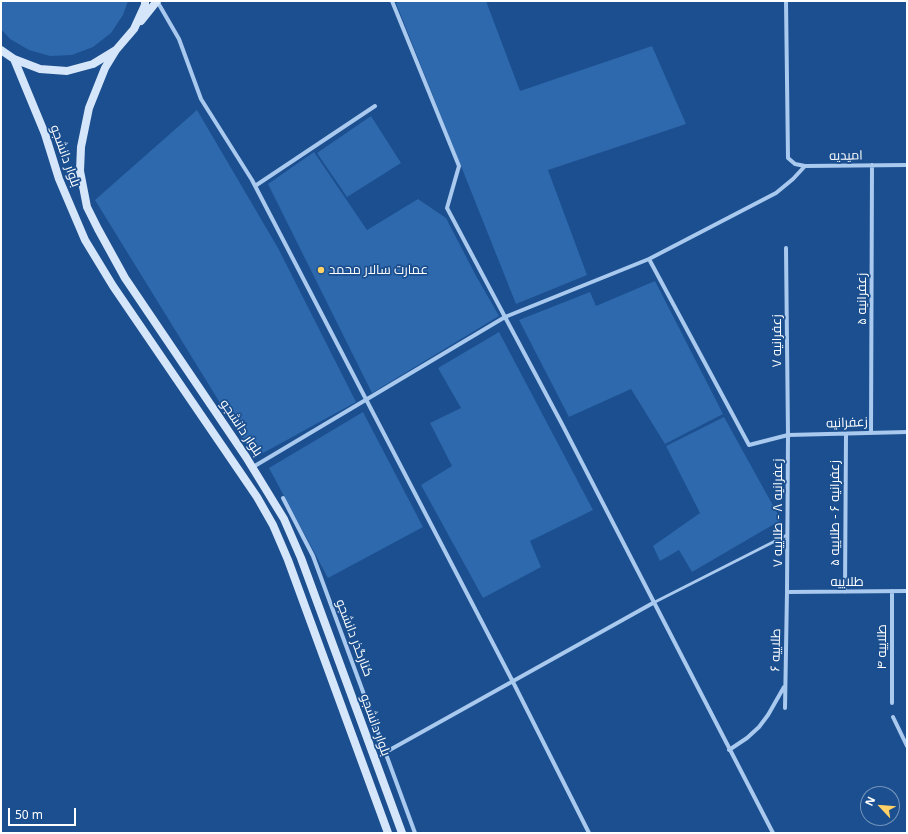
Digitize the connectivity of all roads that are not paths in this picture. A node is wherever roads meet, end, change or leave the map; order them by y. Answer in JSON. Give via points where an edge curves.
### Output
{"nodes":[{"id":1,"x":145,"y":1,"type":"edge"},
{"id":2,"x":156,"y":1,"type":"edge"},
{"id":3,"x":392,"y":1,"type":"edge"},
{"id":4,"x":786,"y":1,"type":"edge"},
{"id":5,"x":134,"y":29,"type":"junction"},
{"id":6,"x":1,"y":50,"type":"edge"},
{"id":7,"x":116,"y":50,"type":"junction"},
{"id":8,"x":14,"y":59,"type":"junction"},
{"id":9,"x":375,"y":106,"type":"dead end"},
{"id":10,"x":872,"y":165,"type":"junction"},
{"id":11,"x":907,"y":165,"type":"edge"},
{"id":12,"x":805,"y":166,"type":"junction"},
{"id":13,"x":255,"y":186,"type":"junction"},
{"id":14,"x":786,"y":248,"type":"dead end"},
{"id":15,"x":649,"y":259,"type":"junction"},
{"id":16,"x":505,"y":317,"type":"junction"},
{"id":17,"x":366,"y":400,"type":"junction"},
{"id":18,"x":907,"y":432,"type":"edge"},
{"id":19,"x":871,"y":433,"type":"junction"},
{"id":20,"x":846,"y":434,"type":"junction"},
{"id":21,"x":788,"y":435,"type":"junction"},
{"id":22,"x":253,"y":467,"type":"junction"},
{"id":23,"x":283,"y":498,"type":"dead end"},
{"id":24,"x":787,"y":535,"type":"junction"},
{"id":25,"x":907,"y":591,"type":"edge"},
{"id":26,"x":787,"y":592,"type":"junction"},
{"id":27,"x":845,"y":592,"type":"junction"},
{"id":28,"x":892,"y":592,"type":"junction"},
{"id":29,"x":653,"y":603,"type":"junction"},
{"id":30,"x":513,"y":682,"type":"junction"},
{"id":31,"x":785,"y":686,"type":"junction"},
{"id":32,"x":892,"y":703,"type":"dead end"},
{"id":33,"x":785,"y":708,"type":"dead end"},
{"id":34,"x":893,"y":718,"type":"dead end"},
{"id":35,"x":907,"y":746,"type":"edge"},
{"id":36,"x":729,"y":750,"type":"junction"},
{"id":37,"x":386,"y":752,"type":"junction"},
{"id":38,"x":388,"y":833,"type":"edge"},
{"id":39,"x":402,"y":833,"type":"edge"},
{"id":40,"x":415,"y":833,"type":"edge"},
{"id":41,"x":589,"y":833,"type":"edge"},
{"id":42,"x":773,"y":833,"type":"edge"}],
"edges":[{"from":1,"to":5,"type":"main road"},
{"from":2,"to":5,"type":"main road"},
{"from":2,"to":13,"type":"street","via":[[179,39],[201,99]]},
{"from":3,"to":16,"type":"street","via":[[459,166],[447,208]]},
{"from":4,"to":12,"type":"street","name":"امیدیه","via":[[788,158],[795,164]]},
{"from":5,"to":7,"type":"main road"},
{"from":6,"to":8,"type":"main road"},
{"from":7,"to":8,"type":"main road","via":[[93,64],[67,71],[40,69]]},
{"from":7,"to":22,"type":"main road","name":"بلوار دانشجو","via":[[105,68],[89,108],[81,147],[80,171],[87,207],[125,278]]},
{"from":8,"to":38,"type":"main road","name":"بلوار دانشجو","via":[[85,240],[113,286],[249,484],[273,525]]},
{"from":9,"to":13,"type":"street"},
{"from":10,"to":11,"type":"street","name":"امیدیه"},
{"from":10,"to":12,"type":"street","name":"امیدیه"},
{"from":10,"to":19,"type":"street","name":"زعفرانیه ۵"},
{"from":12,"to":15,"type":"street","via":[[776,193]]},
{"from":13,"to":17,"type":"street"},
{"from":14,"to":21,"type":"street","name":"زعفرانیه ۷"},
{"from":15,"to":16,"type":"street"},
{"from":15,"to":21,"type":"street","name":"زعفرانیه","via":[[749,445]]},
{"from":16,"to":17,"type":"street"},
{"from":16,"to":29,"type":"street"},
{"from":17,"to":22,"type":"street"},
{"from":17,"to":30,"type":"street"},
{"from":18,"to":19,"type":"street","name":"زعفرانیه"},
{"from":19,"to":20,"type":"street","name":"زعفرانیه"},
{"from":20,"to":21,"type":"street","name":"زعفرانیه"},
{"from":20,"to":27,"type":"street","name":"زعفرانیه ۶ - طلاییه ۵"},
{"from":21,"to":24,"type":"street","name":"زعفرانیه ۸ - طلاییه ۷"},
{"from":22,"to":39,"type":"main road","name":"بلوار دانشجو","via":[[284,519],[301,558]]},
{"from":23,"to":37,"type":"street","name":"کنارگذر دانشجو","via":[[313,556]]},
{"from":24,"to":26,"type":"street","name":"زعفرانیه ۸ - طلاییه ۷"},
{"from":24,"to":29,"type":"lane"},
{"from":25,"to":28,"type":"street","name":"طلاییه"},
{"from":26,"to":27,"type":"street","name":"طلاییه"},
{"from":26,"to":31,"type":"street","name":"طلاییه ۶"},
{"from":27,"to":28,"type":"street","name":"طلاییه"},
{"from":28,"to":32,"type":"street","name":"طلاییه ۴"},
{"from":29,"to":30,"type":"street"},
{"from":29,"to":36,"type":"street"},
{"from":30,"to":37,"type":"street"},
{"from":30,"to":41,"type":"street"},
{"from":31,"to":33,"type":"street","name":"طلاییه ۶"},
{"from":31,"to":36,"type":"street","via":[[759,727]]},
{"from":34,"to":35,"type":"street"},
{"from":36,"to":42,"type":"street"},
{"from":37,"to":40,"type":"street","name":"کنارگذر دانشجو"}]}
